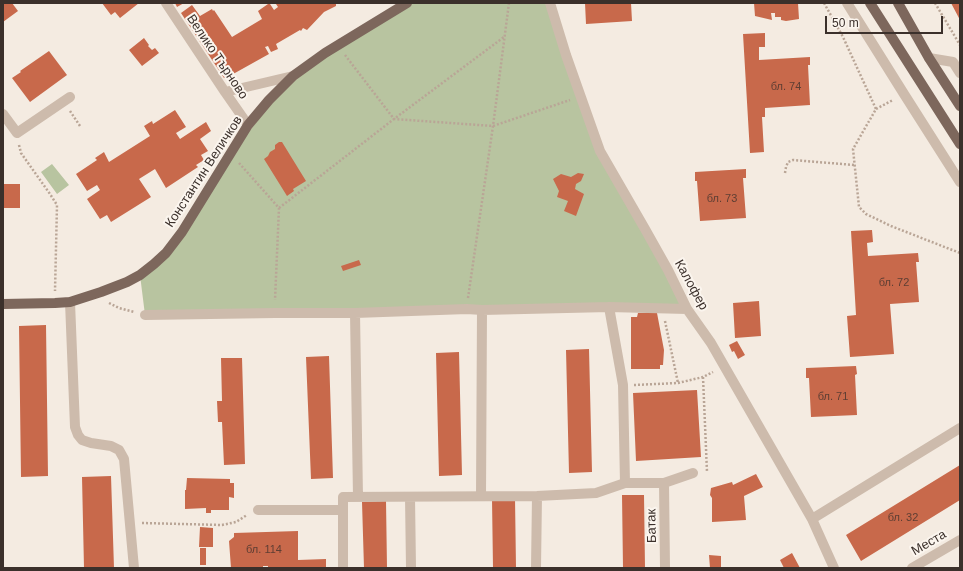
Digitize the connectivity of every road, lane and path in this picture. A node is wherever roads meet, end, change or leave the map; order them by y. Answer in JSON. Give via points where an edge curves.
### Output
{"nodes":[{"id":1,"x":166,"y":3,"type":"edge"},
{"id":2,"x":407,"y":3,"type":"edge"},
{"id":3,"x":509,"y":3,"type":"edge"},
{"id":4,"x":550,"y":3,"type":"edge"},
{"id":5,"x":824,"y":3,"type":"edge"},
{"id":6,"x":847,"y":3,"type":"edge"},
{"id":7,"x":870,"y":3,"type":"edge"},
{"id":8,"x":898,"y":3,"type":"edge"},
{"id":9,"x":934,"y":3,"type":"edge"},
{"id":10,"x":504,"y":37,"type":"junction"},
{"id":11,"x":337,"y":45,"type":"junction"},
{"id":12,"x":960,"y":45,"type":"edge"},
{"id":13,"x":929,"y":58,"type":"junction"},
{"id":14,"x":960,"y":73,"type":"edge"},
{"id":15,"x":293,"y":76,"type":"junction"},
{"id":16,"x":225,"y":92,"type":"junction"},
{"id":17,"x":580,"y":96,"type":"junction"},
{"id":18,"x":67,"y":99,"type":"joint"},
{"id":19,"x":960,"y":106,"type":"edge"},
{"id":20,"x":3,"y":114,"type":"edge"},
{"id":21,"x":394,"y":119,"type":"junction"},
{"id":22,"x":248,"y":125,"type":"junction"},
{"id":23,"x":80,"y":126,"type":"dead end"},
{"id":24,"x":493,"y":126,"type":"junction"},
{"id":25,"x":18,"y":133,"type":"junction"},
{"id":26,"x":960,"y":144,"type":"edge"},
{"id":27,"x":231,"y":154,"type":"junction"},
{"id":28,"x":854,"y":164,"type":"junction"},
{"id":29,"x":785,"y":173,"type":"dead end"},
{"id":30,"x":960,"y":182,"type":"edge"},
{"id":31,"x":279,"y":208,"type":"junction"},
{"id":32,"x":960,"y":252,"type":"edge"},
{"id":33,"x":101,"y":292,"type":"junction"},
{"id":34,"x":70,"y":302,"type":"junction"},
{"id":35,"x":55,"y":303,"type":"junction"},
{"id":36,"x":3,"y":304,"type":"edge"},
{"id":37,"x":609,"y":307,"type":"junction"},
{"id":38,"x":662,"y":308,"type":"junction"},
{"id":39,"x":467,"y":309,"type":"junction"},
{"id":40,"x":687,"y":309,"type":"junction"},
{"id":41,"x":482,"y":310,"type":"junction"},
{"id":42,"x":355,"y":312,"type":"junction"},
{"id":43,"x":275,"y":313,"type":"junction"},
{"id":44,"x":145,"y":316,"type":"joint"},
{"id":45,"x":724,"y":365,"type":"junction"},
{"id":46,"x":703,"y":377,"type":"junction"},
{"id":47,"x":678,"y":383,"type":"junction"},
{"id":48,"x":623,"y":385,"type":"junction"},
{"id":49,"x":960,"y":428,"type":"edge"},
{"id":50,"x":694,"y":473,"type":"joint"},
{"id":51,"x":625,"y":483,"type":"junction"},
{"id":52,"x":664,"y":483,"type":"junction"},
{"id":53,"x":481,"y":496,"type":"junction"},
{"id":54,"x":537,"y":496,"type":"junction"},
{"id":55,"x":358,"y":497,"type":"junction"},
{"id":56,"x":410,"y":497,"type":"junction"},
{"id":57,"x":258,"y":510,"type":"joint"},
{"id":58,"x":343,"y":510,"type":"junction"},
{"id":59,"x":812,"y":519,"type":"junction"},
{"id":60,"x":130,"y":523,"type":"junction"},
{"id":61,"x":960,"y":540,"type":"edge"},
{"id":62,"x":134,"y":568,"type":"edge"},
{"id":63,"x":342,"y":568,"type":"edge"},
{"id":64,"x":411,"y":568,"type":"edge"},
{"id":65,"x":536,"y":568,"type":"edge"},
{"id":66,"x":666,"y":568,"type":"edge"},
{"id":67,"x":834,"y":568,"type":"edge"},
{"id":68,"x":912,"y":568,"type":"edge"}],
"edges":[{"from":1,"to":16,"type":"street","name":"Велико Търново"},
{"from":2,"to":11,"type":"main road","name":"Константин Величков"},
{"from":3,"to":10,"type":"path"},
{"from":4,"to":17,"type":"street","name":"Калофер"},
{"from":5,"to":28,"type":"path","via":[[843,37],[876,109],[853,149]]},
{"from":6,"to":30,"type":"street"},
{"from":7,"to":26,"type":"main road"},
{"from":8,"to":13,"type":"main road"},
{"from":9,"to":12,"type":"path"},
{"from":10,"to":21,"type":"path"},
{"from":10,"to":24,"type":"path"},
{"from":11,"to":15,"type":"main road","name":"Константин Величков"},
{"from":11,"to":21,"type":"path"},
{"from":13,"to":14,"type":"street","via":[[953,62]]},
{"from":13,"to":19,"type":"main road"},
{"from":15,"to":16,"type":"street"},
{"from":15,"to":22,"type":"main road","name":"Константин Величков","via":[[268,100]]},
{"from":16,"to":22,"type":"street","name":"Велико Търново"},
{"from":17,"to":24,"type":"path"},
{"from":17,"to":40,"type":"street","name":"Калофер","via":[[600,151],[668,270]]},
{"from":18,"to":23,"type":"path"},
{"from":18,"to":25,"type":"street"},
{"from":20,"to":25,"type":"street"},
{"from":21,"to":24,"type":"path"},
{"from":21,"to":31,"type":"path"},
{"from":22,"to":27,"type":"main road","name":"Константин Величков"},
{"from":24,"to":39,"type":"path"},
{"from":25,"to":35,"type":"path","via":[[21,153],[57,205]]},
{"from":27,"to":31,"type":"path"},
{"from":27,"to":33,"type":"main road","name":"Константин Величков","via":[[166,253],[127,282]]},
{"from":28,"to":29,"type":"path","via":[[793,160],[788,162]]},
{"from":28,"to":32,"type":"path","via":[[859,207],[866,214]]},
{"from":31,"to":43,"type":"path"},
{"from":33,"to":34,"type":"main road","name":"Константин Величков"},
{"from":33,"to":44,"type":"path","via":[[109,303]]},
{"from":34,"to":35,"type":"main road","name":"Константин Величков"},
{"from":34,"to":60,"type":"street","via":[[74,427],[82,440],[119,450],[124,459]]},
{"from":35,"to":36,"type":"main road","name":"Константин Величков"},
{"from":37,"to":38,"type":"street"},
{"from":37,"to":41,"type":"street"},
{"from":37,"to":48,"type":"street"},
{"from":38,"to":40,"type":"street"},
{"from":38,"to":47,"type":"path"},
{"from":39,"to":41,"type":"street"},
{"from":39,"to":42,"type":"street"},
{"from":40,"to":45,"type":"street","name":"Калофер"},
{"from":41,"to":53,"type":"street"},
{"from":42,"to":43,"type":"street"},
{"from":42,"to":55,"type":"street"},
{"from":43,"to":44,"type":"street"},
{"from":45,"to":46,"type":"path"},
{"from":45,"to":59,"type":"street","name":"Калофер"},
{"from":46,"to":47,"type":"path"},
{"from":46,"to":50,"type":"path","via":[[707,473]]},
{"from":47,"to":48,"type":"path"},
{"from":48,"to":51,"type":"street"},
{"from":49,"to":59,"type":"street"},
{"from":50,"to":52,"type":"street"},
{"from":51,"to":52,"type":"street"},
{"from":51,"to":54,"type":"street","via":[[596,493]]},
{"from":52,"to":66,"type":"street","name":"Батак"},
{"from":53,"to":54,"type":"street"},
{"from":53,"to":56,"type":"street"},
{"from":54,"to":65,"type":"street"},
{"from":55,"to":56,"type":"street"},
{"from":55,"to":58,"type":"street","via":[[343,497]]},
{"from":56,"to":64,"type":"street"},
{"from":57,"to":58,"type":"street"},
{"from":57,"to":60,"type":"path","via":[[250,512],[236,522],[222,525]]},
{"from":58,"to":63,"type":"street"},
{"from":59,"to":67,"type":"street","name":"Калофер"},
{"from":60,"to":62,"type":"street"},
{"from":61,"to":68,"type":"street","name":"Места"}]}
